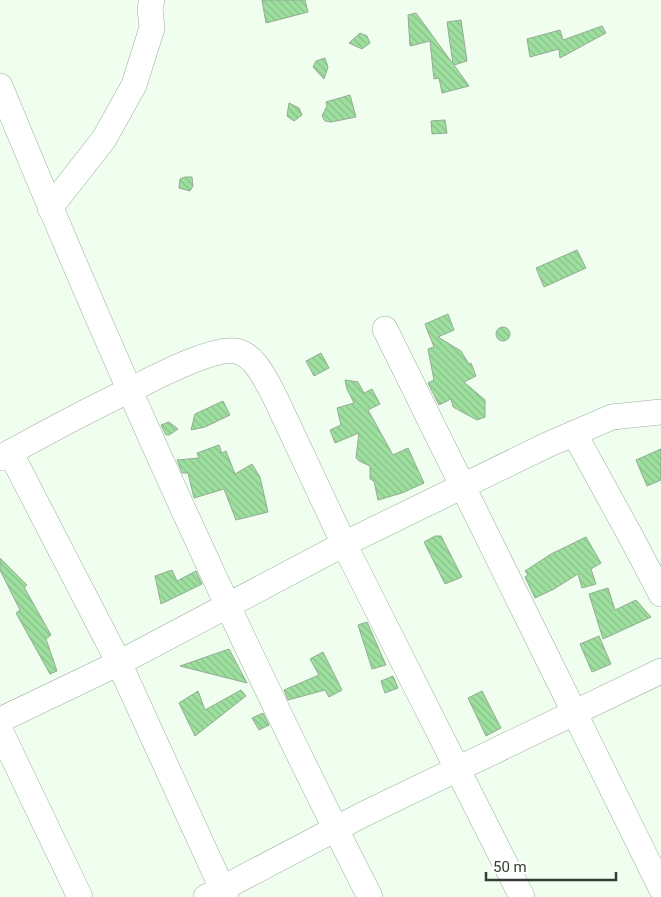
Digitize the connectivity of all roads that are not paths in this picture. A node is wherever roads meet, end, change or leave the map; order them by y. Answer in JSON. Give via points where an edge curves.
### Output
{"nodes":[{"id":1,"x":149,"y":3,"type":"edge"},
{"id":2,"x":0,"y":86,"type":"edge"},
{"id":3,"x":50,"y":208,"type":"junction"},
{"id":4,"x":385,"y":329,"type":"dead end"},
{"id":5,"x":130,"y":390,"type":"junction"},
{"id":6,"x":661,"y":412,"type":"edge"},
{"id":7,"x":574,"y":433,"type":"junction"},
{"id":8,"x":5,"y":455,"type":"edge"},
{"id":9,"x":463,"y":486,"type":"junction"},
{"id":10,"x":344,"y":544,"type":"junction"},
{"id":11,"x":661,"y":594,"type":"edge"},
{"id":12,"x":228,"y":606,"type":"junction"},
{"id":13,"x":119,"y":663,"type":"junction"},
{"id":14,"x":661,"y":671,"type":"edge"},
{"id":15,"x":574,"y":712,"type":"junction"},
{"id":16,"x":0,"y":720,"type":"edge"},
{"id":17,"x":0,"y":730,"type":"edge"},
{"id":18,"x":456,"y":769,"type":"junction"},
{"id":19,"x":335,"y":829,"type":"junction"},
{"id":20,"x":661,"y":888,"type":"edge"},
{"id":21,"x":218,"y":894,"type":"edge"},
{"id":22,"x":80,"y":897,"type":"edge"},
{"id":23,"x":370,"y":897,"type":"edge"},
{"id":24,"x":522,"y":897,"type":"edge"}],
"edges":[{"from":1,"to":3,"type":"street","via":[[152,28],[134,85],[104,139]]},
{"from":2,"to":3,"type":"street"},
{"from":3,"to":5,"type":"street"},
{"from":4,"to":9,"type":"street"},
{"from":5,"to":8,"type":"street"},
{"from":5,"to":10,"type":"street","via":[[176,368],[222,352],[237,351],[251,360],[273,393]]},
{"from":5,"to":12,"type":"street"},
{"from":6,"to":7,"type":"street","via":[[612,417]]},
{"from":7,"to":9,"type":"street"},
{"from":7,"to":11,"type":"street"},
{"from":8,"to":13,"type":"street"},
{"from":9,"to":10,"type":"street"},
{"from":9,"to":15,"type":"street"},
{"from":10,"to":12,"type":"street"},
{"from":10,"to":18,"type":"street"},
{"from":12,"to":13,"type":"street"},
{"from":12,"to":19,"type":"street"},
{"from":13,"to":16,"type":"street"},
{"from":13,"to":21,"type":"street"},
{"from":14,"to":15,"type":"street"},
{"from":15,"to":18,"type":"street"},
{"from":15,"to":20,"type":"street"},
{"from":17,"to":22,"type":"street"},
{"from":18,"to":19,"type":"street"},
{"from":18,"to":24,"type":"street"},
{"from":19,"to":21,"type":"street"},
{"from":19,"to":23,"type":"street"}]}
